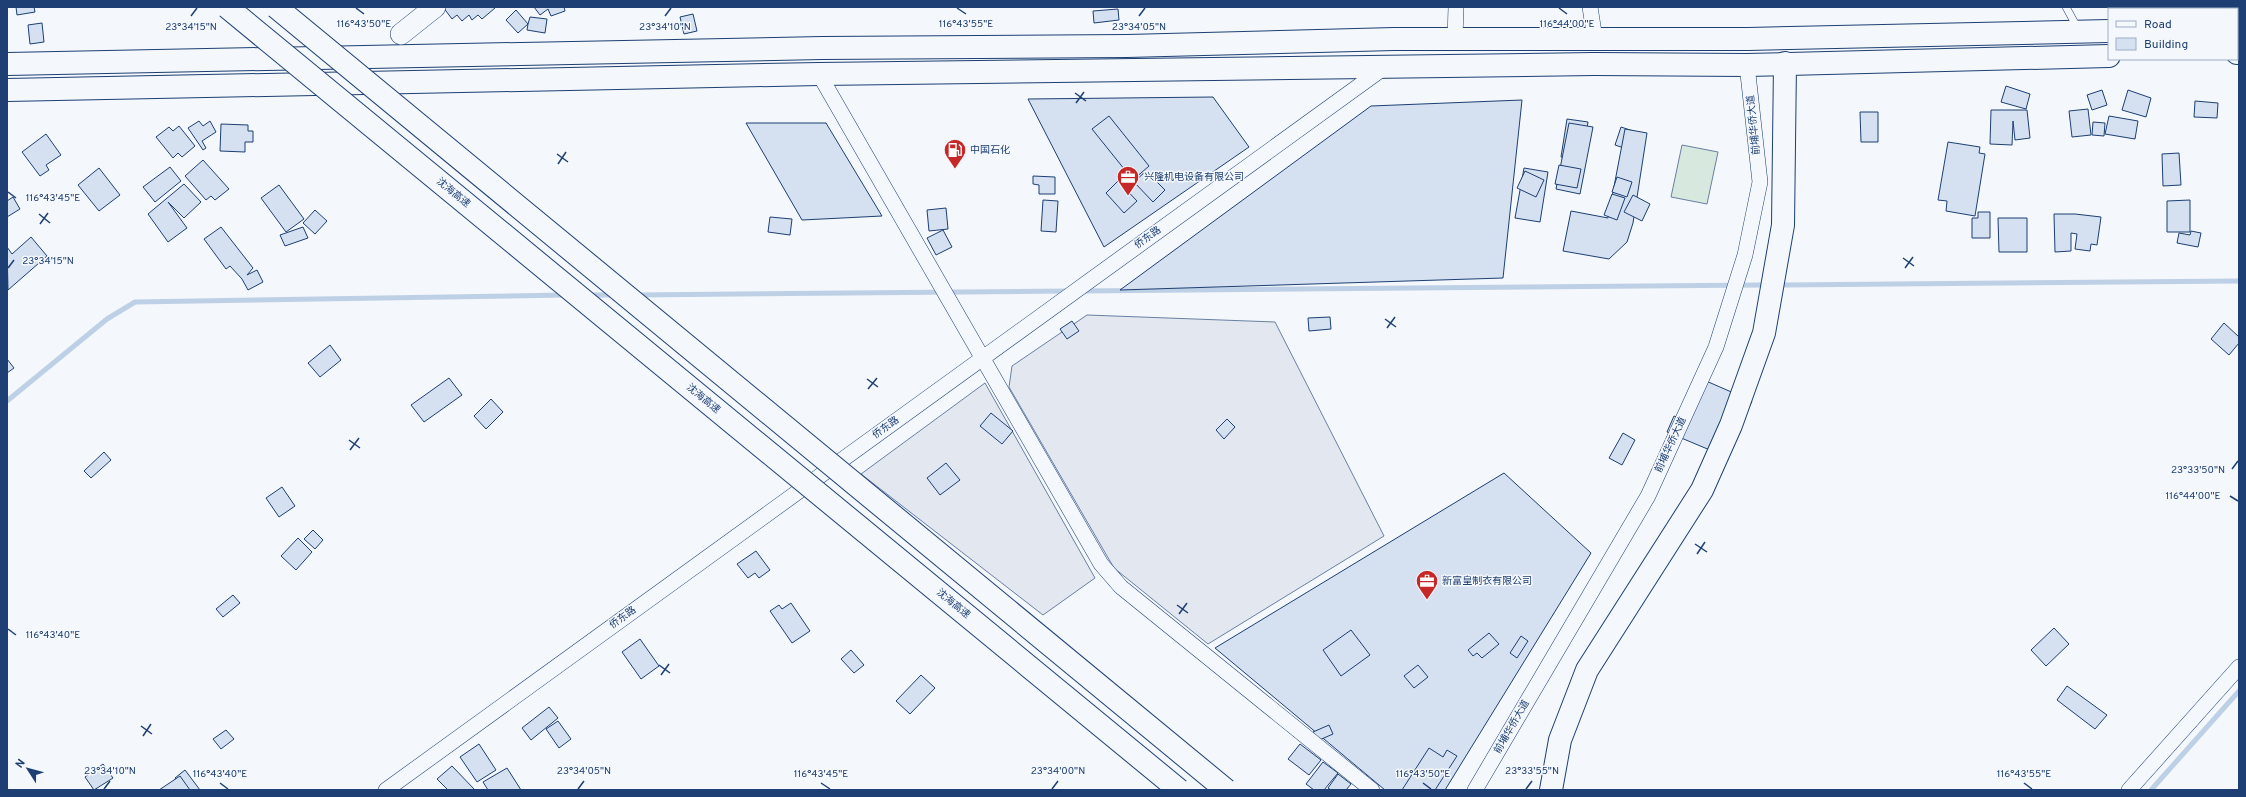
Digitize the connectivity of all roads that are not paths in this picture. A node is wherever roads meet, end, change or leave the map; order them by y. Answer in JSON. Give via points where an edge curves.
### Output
{"nodes":[{"id":1,"x":227,"y":7,"type":"edge"},
{"id":2,"x":276,"y":7,"type":"edge"},
{"id":3,"x":435,"y":7,"type":"edge"},
{"id":4,"x":1456,"y":7,"type":"edge"},
{"id":5,"x":1590,"y":7,"type":"edge"},
{"id":6,"x":2066,"y":7,"type":"edge"},
{"id":7,"x":2108,"y":31,"type":"edge"},
{"id":8,"x":2079,"y":32,"type":"junction"},
{"id":9,"x":401,"y":34,"type":"dead end"},
{"id":10,"x":1455,"y":39,"type":"junction"},
{"id":11,"x":1595,"y":39,"type":"junction"},
{"id":12,"x":2108,"y":56,"type":"edge"},
{"id":13,"x":1785,"y":63,"type":"junction"},
{"id":14,"x":7,"y":64,"type":"edge"},
{"id":15,"x":1747,"y":64,"type":"junction"},
{"id":16,"x":1385,"y":67,"type":"junction"},
{"id":17,"x":819,"y":74,"type":"junction"},
{"id":18,"x":7,"y":90,"type":"edge"},
{"id":19,"x":983,"y":358,"type":"junction"},
{"id":20,"x":2239,"y":667,"type":"edge"},
{"id":21,"x":386,"y":790,"type":"edge"},
{"id":22,"x":1179,"y":790,"type":"edge"},
{"id":23,"x":1226,"y":790,"type":"edge"},
{"id":24,"x":1372,"y":790,"type":"edge"},
{"id":25,"x":1475,"y":790,"type":"edge"},
{"id":26,"x":1551,"y":790,"type":"edge"},
{"id":27,"x":2129,"y":790,"type":"edge"}],
"edges":[{"from":1,"to":22,"type":"main road","name":"沈海高速","bridge":true},
{"from":2,"to":23,"type":"main road","bridge":true},
{"from":3,"to":9,"type":"street"},
{"from":4,"to":10,"type":"street"},
{"from":5,"to":11,"type":"street"},
{"from":6,"to":8,"type":"lane"},
{"from":7,"to":8,"type":"main road"},
{"from":8,"to":11,"type":"main road","via":[[1748,39]]},
{"from":10,"to":11,"type":"main road"},
{"from":10,"to":14,"type":"main road"},
{"from":12,"to":13,"type":"main road"},
{"from":13,"to":15,"type":"main road"},
{"from":13,"to":26,"type":"main road","via":[[1783,225],[1764,333],[1731,425],[1702,490],[1587,670],[1560,740]]},
{"from":15,"to":16,"type":"main road"},
{"from":15,"to":25,"type":"street","name":"前埔华侨大道","via":[[1760,182],[1745,255],[1716,347],[1648,496]]},
{"from":16,"to":17,"type":"main road"},
{"from":16,"to":19,"type":"street","name":"侨东路"},
{"from":17,"to":18,"type":"main road"},
{"from":17,"to":19,"type":"street"},
{"from":19,"to":21,"type":"street","name":"侨东路"},
{"from":19,"to":24,"type":"street","via":[[1101,564],[1121,587]]},
{"from":20,"to":27,"type":"street"}]}
